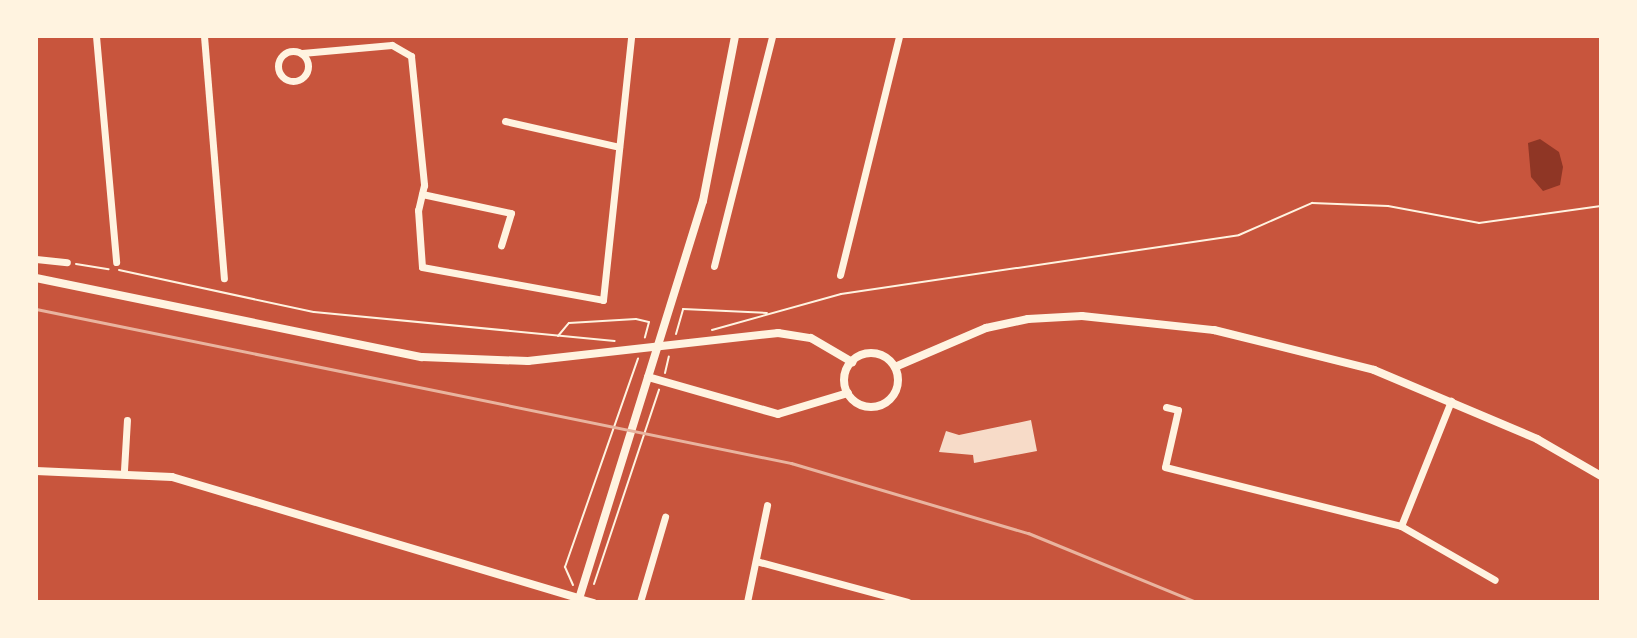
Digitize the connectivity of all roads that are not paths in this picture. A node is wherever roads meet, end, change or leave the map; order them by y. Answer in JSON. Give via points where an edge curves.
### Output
{"nodes":[{"id":1,"x":96,"y":36,"type":"edge"},
{"id":2,"x":204,"y":36,"type":"edge"},
{"id":3,"x":631,"y":36,"type":"edge"},
{"id":4,"x":735,"y":36,"type":"edge"},
{"id":5,"x":772,"y":36,"type":"edge"},
{"id":6,"x":899,"y":36,"type":"edge"},
{"id":7,"x":302,"y":53,"type":"junction"},
{"id":8,"x":505,"y":121,"type":"dead end"},
{"id":9,"x":619,"y":147,"type":"junction"},
{"id":10,"x":422,"y":194,"type":"junction"},
{"id":11,"x":501,"y":245,"type":"dead end"},
{"id":12,"x":36,"y":259,"type":"edge"},
{"id":13,"x":67,"y":262,"type":"road end"},
{"id":14,"x":116,"y":262,"type":"dead end"},
{"id":15,"x":714,"y":266,"type":"dead end"},
{"id":16,"x":840,"y":275,"type":"dead end"},
{"id":17,"x":36,"y":278,"type":"edge"},
{"id":18,"x":224,"y":278,"type":"dead end"},
{"id":19,"x":852,"y":362,"type":"junction"},
{"id":20,"x":895,"y":367,"type":"junction"},
{"id":21,"x":648,"y":377,"type":"junction"},
{"id":22,"x":848,"y":393,"type":"junction"},
{"id":23,"x":1451,"y":401,"type":"junction"},
{"id":24,"x":1166,"y":407,"type":"dead end"},
{"id":25,"x":127,"y":420,"type":"dead end"},
{"id":26,"x":124,"y":470,"type":"junction"},
{"id":27,"x":36,"y":471,"type":"edge"},
{"id":28,"x":1601,"y":476,"type":"edge"},
{"id":29,"x":767,"y":505,"type":"dead end"},
{"id":30,"x":665,"y":517,"type":"dead end"},
{"id":31,"x":1401,"y":526,"type":"junction"},
{"id":32,"x":756,"y":561,"type":"junction"},
{"id":33,"x":1495,"y":580,"type":"dead end"},
{"id":34,"x":579,"y":600,"type":"edge"},
{"id":35,"x":593,"y":602,"type":"edge"},
{"id":36,"x":640,"y":602,"type":"edge"},
{"id":37,"x":747,"y":602,"type":"edge"},
{"id":38,"x":908,"y":602,"type":"edge"}],
"edges":[{"from":1,"to":14,"type":"street"},
{"from":2,"to":18,"type":"street"},
{"from":3,"to":9,"type":"street"},
{"from":4,"to":21,"type":"street","via":[[703,201]]},
{"from":5,"to":15,"type":"street"},
{"from":6,"to":16,"type":"street"},
{"from":7,"to":7,"type":"street","via":[[280,56],[284,78],[303,77]]},
{"from":7,"to":10,"type":"street","via":[[392,45],[411,56]]},
{"from":8,"to":9,"type":"street"},
{"from":9,"to":10,"type":"street","via":[[603,300],[422,267]]},
{"from":10,"to":11,"type":"street","via":[[511,213]]},
{"from":12,"to":13,"type":"street"},
{"from":17,"to":19,"type":"street","via":[[422,357],[528,361],[778,333],[811,338]]},
{"from":19,"to":20,"type":"street","via":[[874,353]]},
{"from":19,"to":22,"type":"street"},
{"from":20,"to":22,"type":"street","via":[[898,382],[885,402],[869,406]]},
{"from":20,"to":23,"type":"street","via":[[986,328],[1082,316],[1249,337],[1374,370]]},
{"from":21,"to":22,"type":"street","via":[[778,414]]},
{"from":21,"to":34,"type":"street"},
{"from":23,"to":28,"type":"street"},
{"from":23,"to":31,"type":"street"},
{"from":24,"to":31,"type":"street","via":[[1178,410],[1165,467]]},
{"from":25,"to":26,"type":"street"},
{"from":26,"to":27,"type":"street"},
{"from":26,"to":34,"type":"street","via":[[219,490]]},
{"from":29,"to":32,"type":"street"},
{"from":30,"to":36,"type":"street"},
{"from":31,"to":33,"type":"street"},
{"from":32,"to":37,"type":"street"},
{"from":32,"to":38,"type":"street"},
{"from":34,"to":35,"type":"street"}]}
